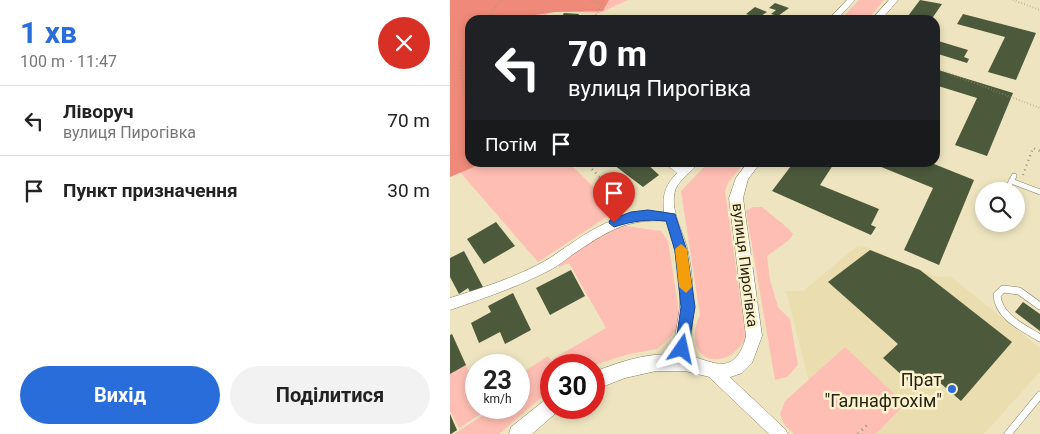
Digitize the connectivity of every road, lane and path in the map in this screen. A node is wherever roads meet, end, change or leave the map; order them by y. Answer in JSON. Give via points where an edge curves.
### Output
{"nodes":[{"id":1,"x":501,"y":0,"type":"edge"},
{"id":2,"x":591,"y":0,"type":"edge"},
{"id":3,"x":604,"y":0,"type":"edge"},
{"id":4,"x":851,"y":0,"type":"edge"},
{"id":5,"x":894,"y":0,"type":"edge"},
{"id":6,"x":1013,"y":0,"type":"edge"},
{"id":7,"x":602,"y":4,"type":"junction"},
{"id":8,"x":1040,"y":10,"type":"edge"},
{"id":9,"x":490,"y":15,"type":"edge"},
{"id":10,"x":596,"y":15,"type":"edge"},
{"id":11,"x":837,"y":15,"type":"edge"},
{"id":12,"x":880,"y":15,"type":"edge"},
{"id":13,"x":465,"y":54,"type":"edge"},
{"id":14,"x":940,"y":70,"type":"edge"},
{"id":15,"x":465,"y":102,"type":"edge"},
{"id":16,"x":1040,"y":108,"type":"edge"},
{"id":17,"x":1040,"y":151,"type":"edge"},
{"id":18,"x":590,"y":167,"type":"edge"},
{"id":19,"x":675,"y":167,"type":"edge"},
{"id":20,"x":689,"y":167,"type":"edge"},
{"id":21,"x":751,"y":167,"type":"edge"},
{"id":22,"x":684,"y":173,"type":"junction"},
{"id":23,"x":1021,"y":180,"type":"dead end"},
{"id":24,"x":1011,"y":181,"type":"dead end"},
{"id":25,"x":1040,"y":192,"type":"edge"},
{"id":26,"x":631,"y":217,"type":"junction"},
{"id":27,"x":671,"y":217,"type":"junction"},
{"id":28,"x":450,"y":304,"type":"edge"},
{"id":29,"x":1040,"y":306,"type":"edge"},
{"id":30,"x":1040,"y":338,"type":"edge"},
{"id":31,"x":678,"y":362,"type":"junction"},
{"id":32,"x":713,"y":371,"type":"junction"},
{"id":33,"x":605,"y":376,"type":"edge"},
{"id":34,"x":1040,"y":395,"type":"edge"},
{"id":35,"x":540,"y":415,"type":"edge"},
{"id":36,"x":867,"y":425,"type":"dead end"},
{"id":37,"x":518,"y":434,"type":"edge"},
{"id":38,"x":780,"y":434,"type":"edge"},
{"id":39,"x":858,"y":434,"type":"edge"},
{"id":40,"x":1008,"y":434,"type":"edge"}],
"edges":[{"from":1,"to":9,"type":"path"},
{"from":2,"to":7,"type":"path"},
{"from":3,"to":7,"type":"path"},
{"from":4,"to":11,"type":"street"},
{"from":5,"to":12,"type":"street"},
{"from":6,"to":8,"type":"path"},
{"from":7,"to":10,"type":"path"},
{"from":13,"to":15,"type":"path","via":[[460,65]]},
{"from":14,"to":16,"type":"path"},
{"from":17,"to":23,"type":"path","via":[[1033,148]]},
{"from":18,"to":26,"type":"path","via":[[627,202]]},
{"from":19,"to":22,"type":"street"},
{"from":20,"to":22,"type":"street"},
{"from":21,"to":32,"type":"street","name":"вулиця Пирогівка","via":[[742,178],[736,198],[753,345],[741,364],[732,369]]},
{"from":22,"to":27,"type":"street","via":[[672,188],[669,200]]},
{"from":24,"to":25,"type":"lane"},
{"from":26,"to":27,"type":"street"},
{"from":26,"to":28,"type":"street","via":[[600,230],[550,265],[520,280]]},
{"from":27,"to":31,"type":"street","via":[[681,251],[688,307]]},
{"from":29,"to":30,"type":"lane","via":[[1014,289],[1003,289],[996,299],[1001,309]]},
{"from":31,"to":32,"type":"street","name":"вулиця Пирогівка"},
{"from":31,"to":33,"type":"street","name":"вулиця Пирогівка","via":[[640,365]]},
{"from":32,"to":38,"type":"street"},
{"from":34,"to":40,"type":"lane"},
{"from":35,"to":37,"type":"street"},
{"from":36,"to":39,"type":"path"}]}
